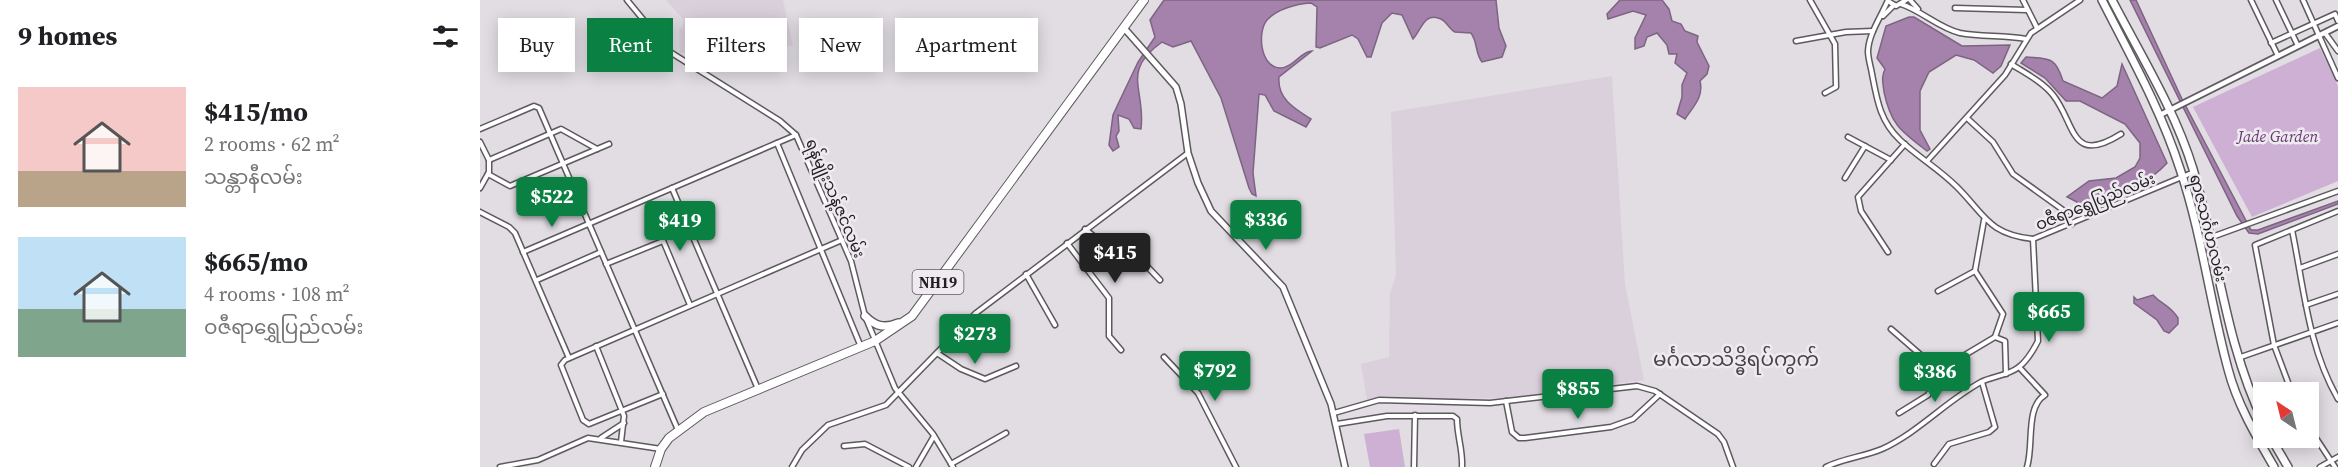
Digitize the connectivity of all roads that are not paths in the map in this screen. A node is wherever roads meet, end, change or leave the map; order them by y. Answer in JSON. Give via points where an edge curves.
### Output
{"nodes":[{"id":1,"x":627,"y":0,"type":"edge"},
{"id":2,"x":1144,"y":0,"type":"edge"},
{"id":3,"x":1810,"y":0,"type":"edge"},
{"id":4,"x":1888,"y":0,"type":"edge"},
{"id":5,"x":1908,"y":0,"type":"edge"},
{"id":6,"x":2023,"y":0,"type":"edge"},
{"id":7,"x":2080,"y":0,"type":"edge"},
{"id":8,"x":2102,"y":0,"type":"edge"},
{"id":9,"x":2112,"y":0,"type":"edge"},
{"id":10,"x":2276,"y":0,"type":"edge"},
{"id":11,"x":2302,"y":0,"type":"edge"},
{"id":12,"x":2254,"y":1,"type":"edge"},
{"id":13,"x":1901,"y":4,"type":"junction"},
{"id":14,"x":1894,"y":6,"type":"junction"},
{"id":15,"x":1955,"y":8,"type":"dead end"},
{"id":16,"x":1919,"y":10,"type":"junction"},
{"id":17,"x":2027,"y":10,"type":"junction"},
{"id":18,"x":1881,"y":19,"type":"junction"},
{"id":19,"x":2314,"y":24,"type":"junction"},
{"id":20,"x":2338,"y":24,"type":"edge"},
{"id":21,"x":1124,"y":28,"type":"junction"},
{"id":22,"x":2037,"y":28,"type":"junction"},
{"id":23,"x":1873,"y":31,"type":"junction"},
{"id":24,"x":2292,"y":33,"type":"junction"},
{"id":25,"x":2325,"y":33,"type":"junction"},
{"id":26,"x":2319,"y":35,"type":"junction"},
{"id":27,"x":1831,"y":36,"type":"junction"},
{"id":28,"x":2026,"y":39,"type":"junction"},
{"id":29,"x":1796,"y":41,"type":"dead end"},
{"id":30,"x":2271,"y":43,"type":"junction"},
{"id":31,"x":2298,"y":46,"type":"junction"},
{"id":32,"x":2338,"y":49,"type":"edge"},
{"id":33,"x":2278,"y":56,"type":"junction"},
{"id":34,"x":2011,"y":64,"type":"junction"},
{"id":35,"x":2338,"y":78,"type":"edge"},
{"id":36,"x":1825,"y":93,"type":"dead end"},
{"id":37,"x":2169,"y":112,"type":"junction"},
{"id":38,"x":2160,"y":115,"type":"junction"},
{"id":39,"x":1968,"y":119,"type":"junction"},
{"id":40,"x":480,"y":129,"type":"edge"},
{"id":41,"x":550,"y":133,"type":"junction"},
{"id":42,"x":2121,"y":134,"type":"dead end"},
{"id":43,"x":796,"y":135,"type":"junction"},
{"id":44,"x":1848,"y":137,"type":"dead end"},
{"id":45,"x":480,"y":142,"type":"edge"},
{"id":46,"x":777,"y":143,"type":"junction"},
{"id":47,"x":609,"y":144,"type":"dead end"},
{"id":48,"x":1905,"y":144,"type":"junction"},
{"id":49,"x":1865,"y":146,"type":"junction"},
{"id":50,"x":597,"y":149,"type":"junction"},
{"id":51,"x":1188,"y":153,"type":"junction"},
{"id":52,"x":489,"y":160,"type":"junction"},
{"id":53,"x":1891,"y":160,"type":"junction"},
{"id":54,"x":1928,"y":160,"type":"junction"},
{"id":55,"x":564,"y":163,"type":"junction"},
{"id":56,"x":2194,"y":172,"type":"junction"},
{"id":57,"x":488,"y":174,"type":"junction"},
{"id":58,"x":1845,"y":178,"type":"dead end"},
{"id":59,"x":2183,"y":178,"type":"junction"},
{"id":60,"x":480,"y":188,"type":"edge"},
{"id":61,"x":672,"y":188,"type":"junction"},
{"id":62,"x":2338,"y":191,"type":"edge"},
{"id":63,"x":649,"y":207,"type":"dead end"},
{"id":64,"x":480,"y":212,"type":"edge"},
{"id":65,"x":2338,"y":212,"type":"edge"},
{"id":66,"x":1984,"y":219,"type":"junction"},
{"id":67,"x":2072,"y":224,"type":"junction"},
{"id":68,"x":589,"y":225,"type":"junction"},
{"id":69,"x":1085,"y":229,"type":"junction"},
{"id":70,"x":2292,"y":230,"type":"junction"},
{"id":71,"x":2212,"y":238,"type":"junction"},
{"id":72,"x":2033,"y":239,"type":"junction"},
{"id":73,"x":842,"y":240,"type":"junction"},
{"id":74,"x":663,"y":241,"type":"junction"},
{"id":75,"x":2200,"y":242,"type":"junction"},
{"id":76,"x":1067,"y":243,"type":"junction"},
{"id":77,"x":822,"y":249,"type":"junction"},
{"id":78,"x":523,"y":252,"type":"junction"},
{"id":79,"x":601,"y":252,"type":"junction"},
{"id":80,"x":1888,"y":252,"type":"dead end"},
{"id":81,"x":2338,"y":254,"type":"edge"},
{"id":82,"x":606,"y":264,"type":"junction"},
{"id":83,"x":2300,"y":268,"type":"junction"},
{"id":84,"x":1975,"y":271,"type":"junction"},
{"id":85,"x":1026,"y":274,"type":"junction"},
{"id":86,"x":537,"y":280,"type":"junction"},
{"id":87,"x":1160,"y":280,"type":"dead end"},
{"id":88,"x":1938,"y":291,"type":"dead end"},
{"id":89,"x":716,"y":294,"type":"junction"},
{"id":90,"x":2338,"y":294,"type":"edge"},
{"id":91,"x":690,"y":305,"type":"junction"},
{"id":92,"x":2306,"y":306,"type":"junction"},
{"id":93,"x":865,"y":316,"type":"junction"},
{"id":94,"x":909,"y":319,"type":"junction"},
{"id":95,"x":2338,"y":323,"type":"edge"},
{"id":96,"x":1056,"y":325,"type":"dead end"},
{"id":97,"x":634,"y":329,"type":"junction"},
{"id":98,"x":1891,"y":329,"type":"dead end"},
{"id":99,"x":2311,"y":333,"type":"junction"},
{"id":100,"x":1995,"y":338,"type":"junction"},
{"id":101,"x":875,"y":341,"type":"junction"},
{"id":102,"x":2274,"y":345,"type":"junction"},
{"id":103,"x":597,"y":346,"type":"junction"},
{"id":104,"x":862,"y":347,"type":"junction"},
{"id":105,"x":1121,"y":350,"type":"dead end"},
{"id":106,"x":937,"y":352,"type":"junction"},
{"id":107,"x":1164,"y":357,"type":"dead end"},
{"id":108,"x":569,"y":358,"type":"junction"},
{"id":109,"x":2238,"y":358,"type":"junction"},
{"id":110,"x":1016,"y":366,"type":"dead end"},
{"id":111,"x":2019,"y":367,"type":"junction"},
{"id":112,"x":1942,"y":368,"type":"junction"},
{"id":113,"x":2006,"y":374,"type":"junction"},
{"id":114,"x":1982,"y":381,"type":"junction"},
{"id":115,"x":2288,"y":382,"type":"edge"},
{"id":116,"x":758,"y":389,"type":"junction"},
{"id":117,"x":899,"y":392,"type":"junction"},
{"id":118,"x":663,"y":394,"type":"junction"},
{"id":119,"x":1660,"y":394,"type":"junction"},
{"id":120,"x":2253,"y":396,"type":"edge"},
{"id":121,"x":2338,"y":399,"type":"edge"},
{"id":122,"x":1506,"y":401,"type":"junction"},
{"id":123,"x":622,"y":410,"type":"junction"},
{"id":124,"x":1334,"y":412,"type":"junction"},
{"id":125,"x":1899,"y":413,"type":"dead end"},
{"id":126,"x":1415,"y":415,"type":"junction"},
{"id":127,"x":624,"y":423,"type":"junction"},
{"id":128,"x":1337,"y":424,"type":"junction"},
{"id":129,"x":679,"y":430,"type":"junction"},
{"id":130,"x":1006,"y":433,"type":"dead end"},
{"id":131,"x":934,"y":436,"type":"junction"},
{"id":132,"x":601,"y":438,"type":"junction"},
{"id":133,"x":621,"y":442,"type":"junction"},
{"id":134,"x":2319,"y":443,"type":"edge"},
{"id":135,"x":844,"y":446,"type":"dead end"},
{"id":136,"x":2277,"y":448,"type":"edge"},
{"id":137,"x":661,"y":449,"type":"junction"},
{"id":138,"x":2338,"y":457,"type":"edge"},
{"id":139,"x":2331,"y":461,"type":"junction"},
{"id":140,"x":1934,"y":464,"type":"dead end"},
{"id":141,"x":952,"y":465,"type":"edge"},
{"id":142,"x":500,"y":467,"type":"edge"},
{"id":143,"x":655,"y":467,"type":"edge"},
{"id":144,"x":792,"y":467,"type":"edge"},
{"id":145,"x":909,"y":467,"type":"edge"},
{"id":146,"x":916,"y":467,"type":"edge"},
{"id":147,"x":1236,"y":467,"type":"edge"},
{"id":148,"x":1345,"y":467,"type":"edge"},
{"id":149,"x":1414,"y":467,"type":"edge"},
{"id":150,"x":1462,"y":467,"type":"edge"},
{"id":151,"x":1733,"y":467,"type":"edge"},
{"id":152,"x":1826,"y":467,"type":"edge"},
{"id":153,"x":2027,"y":467,"type":"edge"},
{"id":154,"x":2274,"y":467,"type":"edge"},
{"id":155,"x":2288,"y":467,"type":"edge"},
{"id":156,"x":2320,"y":467,"type":"edge"},
{"id":157,"x":2335,"y":467,"type":"edge"}],
"edges":[{"from":1,"to":43,"type":"street","name":"ရန်မျိုးသန့်ဇင်လမ်း","via":[[670,52]]},
{"from":2,"to":21,"type":"highway","number":"NH19"},
{"from":3,"to":27,"type":"street"},
{"from":4,"to":14,"type":"street"},
{"from":4,"to":18,"type":"street"},
{"from":5,"to":13,"type":"street"},
{"from":5,"to":16,"type":"street"},
{"from":6,"to":17,"type":"street"},
{"from":7,"to":22,"type":"street"},
{"from":8,"to":38,"type":"main road","name":"ရာဇသင်္ဂဟလမ်း"},
{"from":9,"to":37,"type":"main road","name":"ရာဇသင်္ဂဟလမ်း"},
{"from":10,"to":24,"type":"street"},
{"from":11,"to":19,"type":"street"},
{"from":12,"to":30,"type":"street"},
{"from":13,"to":14,"type":"street"},
{"from":13,"to":16,"type":"street"},
{"from":14,"to":18,"type":"street"},
{"from":15,"to":17,"type":"street"},
{"from":16,"to":28,"type":"street","via":[[1959,33]]},
{"from":17,"to":22,"type":"street"},
{"from":18,"to":23,"type":"street"},
{"from":19,"to":20,"type":"street","via":[[2335,14]]},
{"from":19,"to":24,"type":"street"},
{"from":19,"to":26,"type":"street"},
{"from":20,"to":25,"type":"street"},
{"from":21,"to":51,"type":"main road","via":[[1176,87]]},
{"from":21,"to":94,"type":"highway","number":"NH19"},
{"from":22,"to":28,"type":"street"},
{"from":23,"to":27,"type":"street"},
{"from":23,"to":48,"type":"street","via":[[1868,52],[1876,103],[1885,123]]},
{"from":24,"to":30,"type":"street"},
{"from":24,"to":31,"type":"street"},
{"from":25,"to":26,"type":"street"},
{"from":25,"to":32,"type":"street"},
{"from":26,"to":31,"type":"street"},
{"from":26,"to":35,"type":"street"},
{"from":27,"to":29,"type":"street"},
{"from":27,"to":36,"type":"street","via":[[1835,44],[1836,87]]},
{"from":28,"to":34,"type":"street"},
{"from":30,"to":33,"type":"street"},
{"from":31,"to":33,"type":"street"},
{"from":33,"to":37,"type":"street"},
{"from":34,"to":39,"type":"street"},
{"from":34,"to":42,"type":"street","via":[[2053,94],[2072,133],[2081,142],[2090,146],[2109,142]]},
{"from":37,"to":38,"type":"street"},
{"from":37,"to":56,"type":"main road","name":"ရာဇသင်္ဂဟလမ်း"},
{"from":38,"to":59,"type":"main road","name":"ရာဇသင်္ဂဟလမ်း"},
{"from":39,"to":54,"type":"street"},
{"from":39,"to":67,"type":"street","via":[[1993,142],[2013,174],[2064,210]]},
{"from":40,"to":41,"type":"street","via":[[534,106],[539,108]]},
{"from":41,"to":50,"type":"street","via":[[565,130]]},
{"from":41,"to":52,"type":"street"},
{"from":41,"to":55,"type":"street"},
{"from":43,"to":46,"type":"street"},
{"from":43,"to":73,"type":"street","name":"ရန်မျိုးသန့်ဇင်လမ်း"},
{"from":44,"to":49,"type":"street"},
{"from":45,"to":52,"type":"street"},
{"from":46,"to":61,"type":"street"},
{"from":46,"to":77,"type":"street"},
{"from":47,"to":50,"type":"street"},
{"from":48,"to":53,"type":"street"},
{"from":48,"to":54,"type":"street"},
{"from":49,"to":53,"type":"street"},
{"from":49,"to":58,"type":"street"},
{"from":50,"to":55,"type":"street"},
{"from":51,"to":69,"type":"street"},
{"from":51,"to":124,"type":"main road","via":[[1211,211],[1283,286]]},
{"from":52,"to":57,"type":"street"},
{"from":53,"to":80,"type":"street","via":[[1858,197]]},
{"from":54,"to":66,"type":"street"},
{"from":55,"to":57,"type":"street","via":[[510,186]]},
{"from":55,"to":68,"type":"street"},
{"from":56,"to":59,"type":"street","name":"ဝဇီရာရွှေပြည်လမ်း"},
{"from":56,"to":71,"type":"main road","name":"ရာဇသင်္ဂဟလမ်း"},
{"from":57,"to":60,"type":"street"},
{"from":59,"to":67,"type":"street","name":"ဝဇီရာရွှေပြည်လမ်း"},
{"from":59,"to":75,"type":"main road","name":"ရာဇသင်္ဂဟလမ်း"},
{"from":61,"to":68,"type":"street"},
{"from":61,"to":89,"type":"street"},
{"from":62,"to":71,"type":"street"},
{"from":63,"to":74,"type":"street"},
{"from":64,"to":78,"type":"street","via":[[509,227]]},
{"from":65,"to":70,"type":"street"},
{"from":66,"to":72,"type":"street","via":[[2017,238]]},
{"from":66,"to":84,"type":"street"},
{"from":67,"to":72,"type":"street","name":"ဝဇီရာရွှေပြည်လမ်း"},
{"from":68,"to":78,"type":"street"},
{"from":68,"to":79,"type":"street"},
{"from":69,"to":76,"type":"street"},
{"from":69,"to":87,"type":"street","via":[[1107,246],[1140,259]]},
{"from":70,"to":83,"type":"street"},
{"from":70,"to":102,"type":"street","via":[[2258,242],[2254,249]]},
{"from":71,"to":75,"type":"street"},
{"from":71,"to":109,"type":"main road","name":"ရာဇသင်္ဂဟလမ်း"},
{"from":72,"to":111,"type":"street","name":"ဝဇီရာရွှေပြည်လမ်း","via":[[2038,342]]},
{"from":73,"to":77,"type":"street"},
{"from":73,"to":93,"type":"street","name":"ရန်မျိုးသန့်ဇင်လမ်း"},
{"from":74,"to":82,"type":"street"},
{"from":74,"to":91,"type":"street"},
{"from":75,"to":154,"type":"main road","name":"ရာဇသင်္ဂဟလမ်း","via":[[2228,370]]},
{"from":76,"to":85,"type":"street"},
{"from":76,"to":105,"type":"street","via":[[1109,298],[1109,336]]},
{"from":77,"to":89,"type":"street"},
{"from":77,"to":104,"type":"street"},
{"from":78,"to":86,"type":"street"},
{"from":79,"to":82,"type":"street"},
{"from":79,"to":86,"type":"street"},
{"from":81,"to":83,"type":"street"},
{"from":82,"to":97,"type":"street"},
{"from":83,"to":92,"type":"street"},
{"from":84,"to":88,"type":"street"},
{"from":84,"to":100,"type":"street","via":[[2003,314]]},
{"from":85,"to":96,"type":"street"},
{"from":85,"to":106,"type":"street","via":[[976,313]]},
{"from":86,"to":108,"type":"street"},
{"from":89,"to":91,"type":"street"},
{"from":89,"to":116,"type":"street"},
{"from":90,"to":92,"type":"street"},
{"from":91,"to":97,"type":"street"},
{"from":92,"to":99,"type":"street"},
{"from":93,"to":94,"type":"main road","via":[[884,327]]},
{"from":93,"to":101,"type":"street","name":"ရန်မျိုးသန့်ဇင်လမ်း"},
{"from":94,"to":101,"type":"highway","number":"NH19"},
{"from":95,"to":99,"type":"street"},
{"from":97,"to":103,"type":"street"},
{"from":97,"to":118,"type":"street"},
{"from":98,"to":112,"type":"street","via":[[1930,363]]},
{"from":99,"to":102,"type":"street"},
{"from":99,"to":121,"type":"street","via":[[2323,373]]},
{"from":100,"to":112,"type":"street"},
{"from":100,"to":113,"type":"street","via":[[2005,341]]},
{"from":101,"to":104,"type":"highway","number":"NH19"},
{"from":101,"to":117,"type":"street","name":"ရန်မျိုးသန့်ဇင်လမ်း"},
{"from":102,"to":109,"type":"street"},
{"from":102,"to":115,"type":"street"},
{"from":103,"to":108,"type":"street"},
{"from":103,"to":123,"type":"street"},
{"from":104,"to":116,"type":"highway","number":"NH19"},
{"from":106,"to":110,"type":"street","via":[[961,369],[985,379]]},
{"from":106,"to":117,"type":"street"},
{"from":107,"to":147,"type":"street","via":[[1198,393]]},
{"from":108,"to":123,"type":"street","via":[[561,365],[583,420],[589,424]]},
{"from":109,"to":120,"type":"main road","name":"ရာဇသင်္ဂဟလမ်း"},
{"from":111,"to":113,"type":"street","name":"ဝဇီရာရွှေပြည်လမ်း"},
{"from":111,"to":153,"type":"street","via":[[2045,395],[2033,410]]},
{"from":112,"to":125,"type":"street","via":[[1928,395]]},
{"from":113,"to":114,"type":"street","name":"ဝဇီရာရွှေပြည်လမ်း"},
{"from":114,"to":140,"type":"street","via":[[1995,427],[1949,444]]},
{"from":114,"to":152,"type":"street","name":"ဝဇီရာရွှေပြည်လမ်း","via":[[1886,447]]},
{"from":116,"to":129,"type":"highway","number":"NH19","via":[[704,412]]},
{"from":117,"to":131,"type":"street","name":"ရန်မျိုးသန့်ဇင်လမ်း"},
{"from":117,"to":144,"type":"street","via":[[875,411],[828,424],[802,450]]},
{"from":118,"to":123,"type":"street"},
{"from":118,"to":129,"type":"street"},
{"from":119,"to":122,"type":"street","via":[[1637,386]]},
{"from":119,"to":122,"type":"street","via":[[1633,419],[1611,427],[1525,438],[1512,432]]},
{"from":119,"to":151,"type":"street","via":[[1718,434]]},
{"from":122,"to":124,"type":"street","via":[[1379,400]]},
{"from":123,"to":127,"type":"street"},
{"from":124,"to":128,"type":"main road"},
{"from":126,"to":128,"type":"street"},
{"from":126,"to":149,"type":"street"},
{"from":126,"to":150,"type":"street","via":[[1457,419]]},
{"from":127,"to":132,"type":"street"},
{"from":127,"to":133,"type":"street"},
{"from":128,"to":148,"type":"main road"},
{"from":129,"to":137,"type":"highway","number":"NH19"},
{"from":130,"to":141,"type":"street"},
{"from":131,"to":141,"type":"street","name":"ရန်မျိုးသန့်ဇင်လမ်း"},
{"from":131,"to":146,"type":"street"},
{"from":132,"to":133,"type":"street"},
{"from":132,"to":142,"type":"street","via":[[579,440],[538,460]]},
{"from":133,"to":137,"type":"street"},
{"from":134,"to":139,"type":"street"},
{"from":135,"to":145,"type":"street","via":[[865,444]]},
{"from":136,"to":155,"type":"main road"},
{"from":137,"to":143,"type":"highway","number":"NH19"},
{"from":138,"to":139,"type":"street"},
{"from":139,"to":156,"type":"street"},
{"from":139,"to":157,"type":"street"}]}
